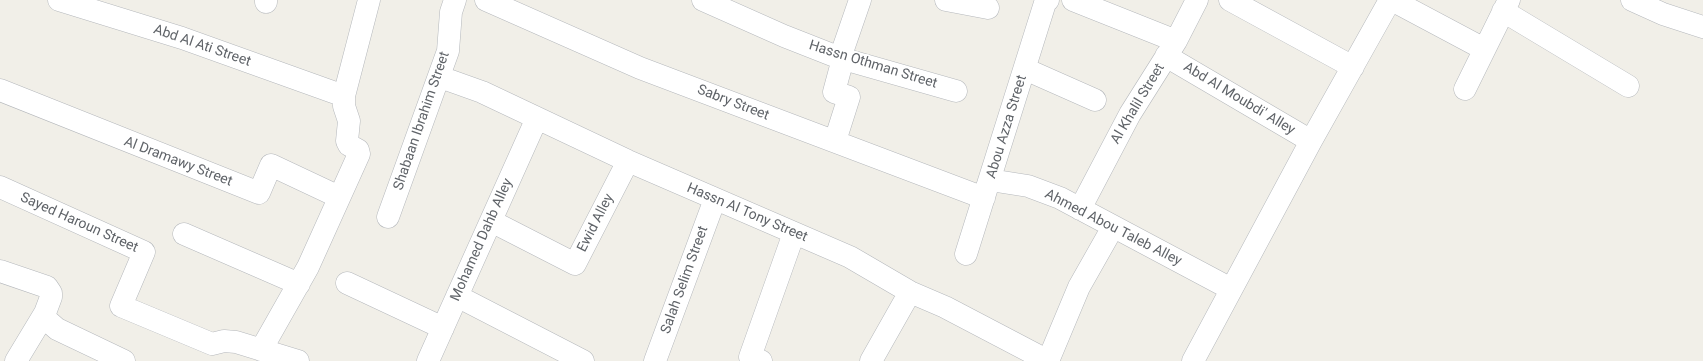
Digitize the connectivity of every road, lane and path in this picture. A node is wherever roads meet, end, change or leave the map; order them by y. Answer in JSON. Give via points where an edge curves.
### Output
{"nodes":[{"id":1,"x":59,"y":0,"type":"edge"},
{"id":2,"x":369,"y":0,"type":"edge"},
{"id":3,"x":455,"y":0,"type":"edge"},
{"id":4,"x":486,"y":0,"type":"edge"},
{"id":5,"x":703,"y":0,"type":"edge"},
{"id":6,"x":860,"y":0,"type":"edge"},
{"id":7,"x":946,"y":0,"type":"edge"},
{"id":8,"x":1048,"y":0,"type":"edge"},
{"id":9,"x":1073,"y":0,"type":"edge"},
{"id":10,"x":1197,"y":0,"type":"edge"},
{"id":11,"x":1230,"y":0,"type":"edge"},
{"id":12,"x":1391,"y":0,"type":"edge"},
{"id":13,"x":1632,"y":0,"type":"edge"},
{"id":14,"x":1506,"y":6,"type":"edge"},
{"id":15,"x":988,"y":8,"type":"dead end"},
{"id":16,"x":1703,"y":27,"type":"edge"},
{"id":17,"x":1171,"y":48,"type":"junction"},
{"id":18,"x":1484,"y":49,"type":"junction"},
{"id":19,"x":840,"y":58,"type":"junction"},
{"id":20,"x":1353,"y":66,"type":"junction"},
{"id":21,"x":1025,"y":69,"type":"junction"},
{"id":22,"x":440,"y":77,"type":"junction"},
{"id":23,"x":1628,"y":86,"type":"dead end"},
{"id":24,"x":1465,"y":88,"type":"dead end"},
{"id":25,"x":0,"y":90,"type":"edge"},
{"id":26,"x":956,"y":91,"type":"dead end"},
{"id":27,"x":344,"y":96,"type":"junction"},
{"id":28,"x":1095,"y":100,"type":"dead end"},
{"id":29,"x":537,"y":118,"type":"junction"},
{"id":30,"x":835,"y":141,"type":"junction"},
{"id":31,"x":1311,"y":141,"type":"junction"},
{"id":32,"x":628,"y":161,"type":"junction"},
{"id":33,"x":0,"y":187,"type":"edge"},
{"id":34,"x":987,"y":189,"type":"junction"},
{"id":35,"x":339,"y":197,"type":"junction"},
{"id":36,"x":715,"y":199,"type":"junction"},
{"id":37,"x":1080,"y":209,"type":"junction"},
{"id":38,"x":388,"y":217,"type":"dead end"},
{"id":39,"x":491,"y":221,"type":"junction"},
{"id":40,"x":1113,"y":227,"type":"junction"},
{"id":41,"x":794,"y":233,"type":"junction"},
{"id":42,"x":184,"y":234,"type":"dead end"},
{"id":43,"x":966,"y":254,"type":"dead end"},
{"id":44,"x":0,"y":271,"type":"edge"},
{"id":45,"x":347,"y":283,"type":"dead end"},
{"id":46,"x":298,"y":284,"type":"junction"},
{"id":47,"x":1231,"y":289,"type":"junction"},
{"id":48,"x":910,"y":292,"type":"junction"},
{"id":49,"x":457,"y":296,"type":"junction"},
{"id":50,"x":45,"y":313,"type":"junction"},
{"id":51,"x":443,"y":328,"type":"junction"},
{"id":52,"x":262,"y":350,"type":"junction"},
{"id":53,"x":221,"y":351,"type":"edge"},
{"id":54,"x":16,"y":361,"type":"edge"},
{"id":55,"x":124,"y":361,"type":"edge"},
{"id":56,"x":298,"y":361,"type":"edge"},
{"id":57,"x":428,"y":361,"type":"edge"},
{"id":58,"x":583,"y":361,"type":"edge"},
{"id":59,"x":655,"y":361,"type":"edge"},
{"id":60,"x":761,"y":361,"type":"edge"},
{"id":61,"x":871,"y":361,"type":"edge"},
{"id":62,"x":1048,"y":361,"type":"edge"},
{"id":63,"x":1193,"y":361,"type":"edge"}],
"edges":[{"from":1,"to":27,"type":"street","name":"Abd Al Ati Street","via":[[182,38]]},
{"from":2,"to":27,"type":"street"},
{"from":3,"to":22,"type":"street","name":"Shabaan Ibrahim Street","via":[[451,12],[448,51]]},
{"from":4,"to":30,"type":"street","name":"Sabry Street","via":[[640,68]]},
{"from":5,"to":19,"type":"street","name":"Hassn Othman Street"},
{"from":6,"to":19,"type":"street"},
{"from":7,"to":15,"type":"street"},
{"from":8,"to":21,"type":"street","name":"Abou Azza Street"},
{"from":9,"to":17,"type":"street","name":"Abd Al Moubdi' Alley"},
{"from":10,"to":17,"type":"street","name":"Al Khalil Street"},
{"from":11,"to":20,"type":"street"},
{"from":12,"to":18,"type":"street"},
{"from":12,"to":20,"type":"street"},
{"from":13,"to":16,"type":"street","via":[[1663,14]]},
{"from":14,"to":18,"type":"street"},
{"from":14,"to":23,"type":"street"},
{"from":17,"to":31,"type":"street","name":"Abd Al Moubdi' Alley"},
{"from":17,"to":37,"type":"street","name":"Al Khalil Street","via":[[1130,114]]},
{"from":18,"to":24,"type":"street"},
{"from":19,"to":26,"type":"street","name":"Hassn Othman Street"},
{"from":19,"to":30,"type":"street","via":[[841,66],[834,92],[849,97]]},
{"from":20,"to":31,"type":"street"},
{"from":21,"to":28,"type":"street"},
{"from":21,"to":34,"type":"street","name":"Abou Azza Street"},
{"from":22,"to":29,"type":"street","name":"Hassn Al Tony Street","via":[[482,92]]},
{"from":22,"to":38,"type":"street","name":"Shabaan Ibrahim Street"},
{"from":25,"to":35,"type":"street","name":"Al Dramawy Street","via":[[259,193],[271,165]]},
{"from":27,"to":35,"type":"street","via":[[349,121],[347,141],[359,154]]},
{"from":29,"to":32,"type":"street","name":"Hassn Al Tony Street"},
{"from":29,"to":39,"type":"street","name":"Mohamed Dahb Alley"},
{"from":30,"to":34,"type":"street","name":"Sabry Street"},
{"from":31,"to":47,"type":"street"},
{"from":32,"to":36,"type":"street","name":"Hassn Al Tony Street"},
{"from":32,"to":39,"type":"street","name":"Ewid Alley","via":[[575,264]]},
{"from":33,"to":53,"type":"street","name":"Sayed Haroun Street","via":[[144,252],[121,306],[212,344]]},
{"from":34,"to":37,"type":"street","name":"Ahmed Abou Taleb Alley","via":[[1028,186]]},
{"from":34,"to":43,"type":"street","name":"Abou Azza Street"},
{"from":35,"to":46,"type":"street"},
{"from":36,"to":41,"type":"street","name":"Hassn Al Tony Street"},
{"from":36,"to":59,"type":"street","name":"Salah Selim Street"},
{"from":37,"to":40,"type":"street","name":"Ahmed Abou Taleb Alley"},
{"from":39,"to":49,"type":"street","name":"Mohamed Dahb Alley"},
{"from":40,"to":47,"type":"street","name":"Ahmed Abou Taleb Alley"},
{"from":40,"to":62,"type":"street","via":[[1079,287]]},
{"from":41,"to":48,"type":"street","name":"Hassn Al Tony Street","via":[[850,257]]},
{"from":41,"to":60,"type":"street","via":[[750,357]]},
{"from":42,"to":46,"type":"street"},
{"from":44,"to":50,"type":"street","via":[[47,287],[51,297]]},
{"from":45,"to":51,"type":"street"},
{"from":46,"to":52,"type":"street"},
{"from":47,"to":63,"type":"street"},
{"from":48,"to":61,"type":"street"},
{"from":48,"to":62,"type":"street","name":"Hassn Al Tony Street","via":[[945,307]]},
{"from":49,"to":51,"type":"street","name":"Mohamed Dahb Alley"},
{"from":49,"to":58,"type":"street"},
{"from":50,"to":54,"type":"street"},
{"from":50,"to":55,"type":"street","via":[[45,317],[57,329]]},
{"from":51,"to":57,"type":"street","name":"Mohamed Dahb Alley"},
{"from":52,"to":53,"type":"street","name":"Sayed Haroun Street","via":[[236,342]]},
{"from":52,"to":56,"type":"street","name":"Sayed Haroun Street"}]}
